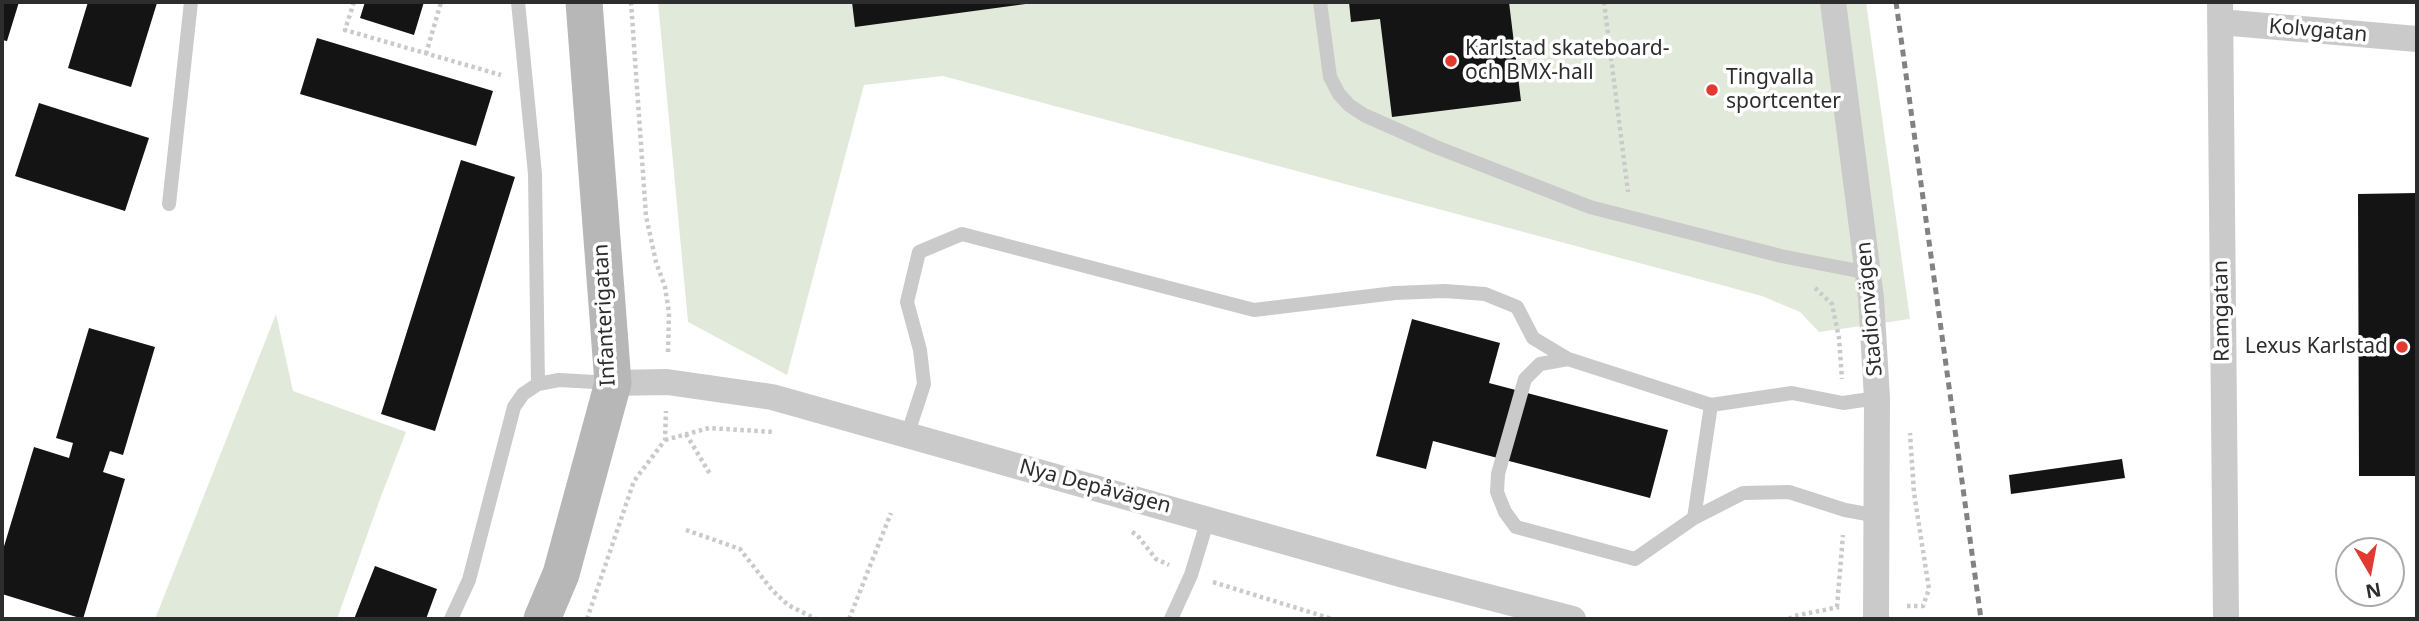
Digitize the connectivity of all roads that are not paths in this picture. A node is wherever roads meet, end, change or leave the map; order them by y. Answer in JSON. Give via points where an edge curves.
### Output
{"nodes":[{"id":1,"x":191,"y":2,"type":"edge"},
{"id":2,"x":518,"y":2,"type":"edge"},
{"id":3,"x":584,"y":2,"type":"edge"},
{"id":4,"x":1320,"y":2,"type":"edge"},
{"id":5,"x":1832,"y":2,"type":"edge"},
{"id":6,"x":2220,"y":12,"type":"edge"},
{"id":7,"x":2417,"y":39,"type":"edge"},
{"id":8,"x":169,"y":204,"type":"dead end"},
{"id":9,"x":1869,"y":273,"type":"junction"},
{"id":10,"x":1567,"y":359,"type":"junction"},
{"id":11,"x":613,"y":383,"type":"junction"},
{"id":12,"x":538,"y":384,"type":"junction"},
{"id":13,"x":1877,"y":398,"type":"junction"},
{"id":14,"x":1711,"y":405,"type":"junction"},
{"id":15,"x":908,"y":436,"type":"junction"},
{"id":16,"x":1878,"y":516,"type":"junction"},
{"id":17,"x":1694,"y":518,"type":"junction"},
{"id":18,"x":1208,"y":519,"type":"junction"},
{"id":19,"x":451,"y":619,"type":"edge"},
{"id":20,"x":542,"y":619,"type":"edge"},
{"id":21,"x":1171,"y":619,"type":"edge"},
{"id":22,"x":1573,"y":619,"type":"edge"},
{"id":23,"x":1876,"y":619,"type":"edge"},
{"id":24,"x":2226,"y":619,"type":"edge"}],
"edges":[{"from":1,"to":8,"type":"lane"},
{"from":2,"to":12,"type":"lane","via":[[535,174]]},
{"from":3,"to":11,"type":"street","name":"Infanterigatan"},
{"from":4,"to":9,"type":"lane","via":[[1330,77],[1339,94],[1364,115],[1590,207],[1781,256]]},
{"from":5,"to":9,"type":"street","name":"Stadionvägen"},
{"from":6,"to":7,"type":"street","name":"Kolvgatan"},
{"from":6,"to":24,"type":"street","name":"Ramgatan"},
{"from":9,"to":13,"type":"street","name":"Stadionvägen"},
{"from":10,"to":14,"type":"lane"},
{"from":10,"to":15,"type":"lane","via":[[1533,338],[1517,307],[1485,294],[1395,293],[1254,310],[962,234],[919,252],[907,302],[924,384]]},
{"from":10,"to":17,"type":"lane","via":[[1540,364],[1525,379],[1498,474],[1497,492],[1516,527],[1634,559]]},
{"from":11,"to":12,"type":"lane","via":[[559,380]]},
{"from":11,"to":15,"type":"street","name":"Nya Depåvägen","via":[[667,382],[772,397]]},
{"from":11,"to":20,"type":"street","name":"Infanterigatan","via":[[561,574]]},
{"from":12,"to":19,"type":"lane","via":[[514,407],[469,580]]},
{"from":13,"to":14,"type":"lane","via":[[1843,403],[1792,393]]},
{"from":13,"to":16,"type":"street","name":"Stadionvägen"},
{"from":14,"to":17,"type":"lane"},
{"from":15,"to":18,"type":"street","name":"Nya Depåvägen"},
{"from":16,"to":17,"type":"lane","via":[[1788,492],[1744,493]]},
{"from":16,"to":23,"type":"street","name":"Stadionvägen"},
{"from":18,"to":21,"type":"lane"},
{"from":18,"to":22,"type":"street","name":"Nya Depåvägen"}]}
